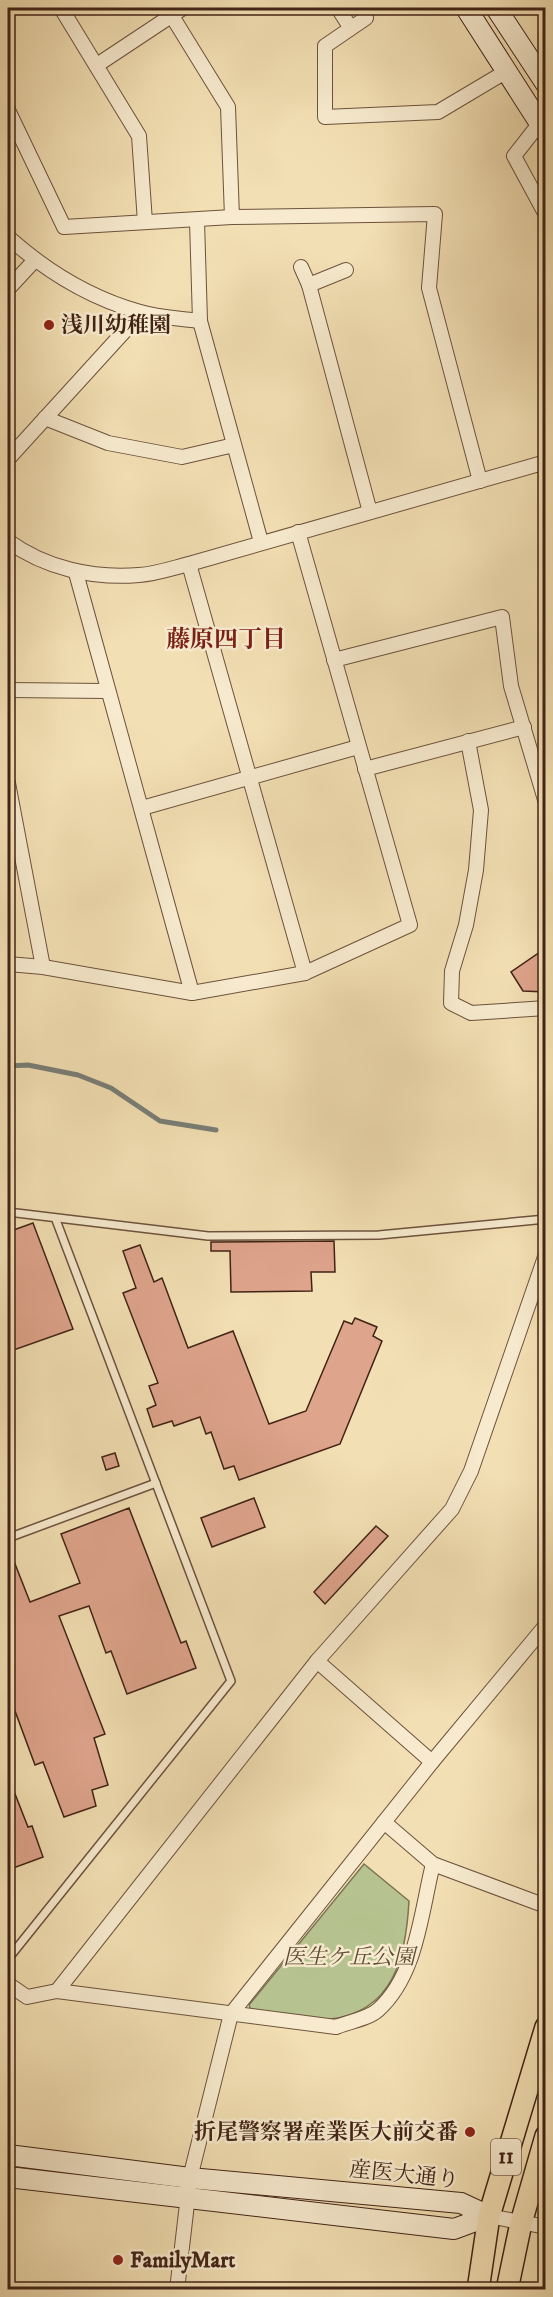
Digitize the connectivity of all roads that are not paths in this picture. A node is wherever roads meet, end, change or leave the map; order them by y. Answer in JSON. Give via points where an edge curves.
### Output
{"nodes":[{"id":1,"x":61,"y":8,"type":"edge"},
{"id":2,"x":183,"y":8,"type":"edge"},
{"id":3,"x":338,"y":8,"type":"edge"},
{"id":4,"x":466,"y":8,"type":"edge"},
{"id":5,"x":496,"y":8,"type":"edge"},
{"id":6,"x":169,"y":12,"type":"edge"},
{"id":7,"x":366,"y":18,"type":"dead end"},
{"id":8,"x":351,"y":27,"type":"junction"},
{"id":9,"x":97,"y":65,"type":"junction"},
{"id":10,"x":507,"y":71,"type":"junction"},
{"id":11,"x":546,"y":84,"type":"edge"},
{"id":12,"x":8,"y":110,"type":"edge"},
{"id":13,"x":542,"y":129,"type":"edge"},
{"id":14,"x":546,"y":215,"type":"edge"},
{"id":15,"x":232,"y":217,"type":"junction"},
{"id":16,"x":197,"y":221,"type":"junction"},
{"id":17,"x":145,"y":222,"type":"junction"},
{"id":18,"x":8,"y":237,"type":"edge"},
{"id":19,"x":34,"y":261,"type":"junction"},
{"id":20,"x":301,"y":267,"type":"dead end"},
{"id":21,"x":346,"y":270,"type":"dead end"},
{"id":22,"x":309,"y":285,"type":"junction"},
{"id":23,"x":8,"y":289,"type":"edge"},
{"id":24,"x":141,"y":313,"type":"junction"},
{"id":25,"x":200,"y":321,"type":"junction"},
{"id":26,"x":45,"y":418,"type":"junction"},
{"id":27,"x":234,"y":445,"type":"junction"},
{"id":28,"x":8,"y":459,"type":"edge"},
{"id":29,"x":546,"y":462,"type":"edge"},
{"id":30,"x":480,"y":481,"type":"junction"},
{"id":31,"x":370,"y":512,"type":"junction"},
{"id":32,"x":298,"y":532,"type":"junction"},
{"id":33,"x":8,"y":541,"type":"edge"},
{"id":34,"x":261,"y":542,"type":"junction"},
{"id":35,"x":189,"y":564,"type":"junction"},
{"id":36,"x":76,"y":573,"type":"junction"},
{"id":37,"x":334,"y":660,"type":"junction"},
{"id":38,"x":8,"y":690,"type":"edge"},
{"id":39,"x":106,"y":691,"type":"junction"},
{"id":40,"x":524,"y":727,"type":"junction"},
{"id":41,"x":468,"y":741,"type":"junction"},
{"id":42,"x":358,"y":747,"type":"junction"},
{"id":43,"x":365,"y":769,"type":"junction"},
{"id":44,"x":249,"y":778,"type":"junction"},
{"id":45,"x":8,"y":783,"type":"edge"},
{"id":46,"x":546,"y":803,"type":"edge"},
{"id":47,"x":142,"y":808,"type":"junction"},
{"id":48,"x":8,"y":964,"type":"edge"},
{"id":49,"x":43,"y":967,"type":"junction"},
{"id":50,"x":305,"y":973,"type":"junction"},
{"id":51,"x":192,"y":993,"type":"junction"},
{"id":52,"x":546,"y":1008,"type":"edge"},
{"id":53,"x":8,"y":1212,"type":"edge"},
{"id":54,"x":546,"y":1219,"type":"edge"},
{"id":55,"x":56,"y":1220,"type":"junction"},
{"id":56,"x":546,"y":1254,"type":"edge"},
{"id":57,"x":156,"y":1483,"type":"junction"},
{"id":58,"x":8,"y":1538,"type":"edge"},
{"id":59,"x":546,"y":1625,"type":"edge"},
{"id":60,"x":317,"y":1661,"type":"junction"},
{"id":61,"x":432,"y":1762,"type":"junction"},
{"id":62,"x":384,"y":1822,"type":"junction"},
{"id":63,"x":433,"y":1864,"type":"junction"},
{"id":64,"x":546,"y":1906,"type":"edge"},
{"id":65,"x":8,"y":1959,"type":"edge"},
{"id":66,"x":8,"y":1984,"type":"edge"},
{"id":67,"x":57,"y":1992,"type":"junction"},
{"id":68,"x":231,"y":2014,"type":"junction"},
{"id":69,"x":546,"y":2027,"type":"edge"},
{"id":70,"x":546,"y":2136,"type":"edge"},
{"id":71,"x":8,"y":2155,"type":"edge"},
{"id":72,"x":8,"y":2177,"type":"edge"},
{"id":73,"x":189,"y":2178,"type":"junction"},
{"id":74,"x":187,"y":2199,"type":"junction"},
{"id":75,"x":489,"y":2216,"type":"junction"},
{"id":76,"x":521,"y":2223,"type":"junction"},
{"id":77,"x":546,"y":2227,"type":"edge"},
{"id":78,"x":177,"y":2289,"type":"edge"},
{"id":79,"x":478,"y":2289,"type":"edge"},
{"id":80,"x":507,"y":2289,"type":"edge"}],
"edges":[{"from":1,"to":9,"type":"street"},
{"from":2,"to":6,"type":"street"},
{"from":3,"to":8,"type":"street"},
{"from":4,"to":10,"type":"street"},
{"from":5,"to":11,"type":"street"},
{"from":6,"to":9,"type":"street"},
{"from":6,"to":15,"type":"street","via":[[228,107]]},
{"from":7,"to":8,"type":"street"},
{"from":8,"to":10,"type":"street","via":[[325,46],[326,117],[438,111]]},
{"from":9,"to":17,"type":"street","via":[[139,136]]},
{"from":10,"to":13,"type":"street"},
{"from":12,"to":17,"type":"street","via":[[64,227]]},
{"from":13,"to":14,"type":"street","via":[[514,156]]},
{"from":15,"to":16,"type":"street"},
{"from":15,"to":30,"type":"street","via":[[435,214],[429,288]]},
{"from":16,"to":17,"type":"street"},
{"from":16,"to":25,"type":"street"},
{"from":18,"to":19,"type":"street"},
{"from":19,"to":23,"type":"street"},
{"from":19,"to":24,"type":"street","via":[[83,291]]},
{"from":20,"to":22,"type":"street"},
{"from":21,"to":22,"type":"street"},
{"from":22,"to":31,"type":"street"},
{"from":24,"to":25,"type":"street"},
{"from":24,"to":26,"type":"street"},
{"from":25,"to":27,"type":"street"},
{"from":26,"to":27,"type":"street","via":[[108,443],[182,457]]},
{"from":26,"to":28,"type":"street"},
{"from":27,"to":34,"type":"street"},
{"from":29,"to":30,"type":"street"},
{"from":30,"to":31,"type":"street"},
{"from":31,"to":32,"type":"street"},
{"from":32,"to":34,"type":"street"},
{"from":32,"to":37,"type":"street"},
{"from":33,"to":36,"type":"street","via":[[25,554]]},
{"from":34,"to":35,"type":"street"},
{"from":35,"to":36,"type":"street","via":[[139,575]]},
{"from":35,"to":44,"type":"street"},
{"from":36,"to":39,"type":"street"},
{"from":37,"to":40,"type":"street","via":[[502,617],[512,686]]},
{"from":37,"to":42,"type":"street"},
{"from":38,"to":39,"type":"street"},
{"from":39,"to":47,"type":"street"},
{"from":40,"to":41,"type":"street"},
{"from":40,"to":46,"type":"street"},
{"from":41,"to":43,"type":"street"},
{"from":41,"to":52,"type":"street","via":[[481,810],[476,870],[452,972],[452,1003],[471,1013]]},
{"from":42,"to":43,"type":"street"},
{"from":42,"to":44,"type":"street"},
{"from":43,"to":50,"type":"street","via":[[410,925]]},
{"from":44,"to":47,"type":"street"},
{"from":44,"to":50,"type":"street"},
{"from":45,"to":49,"type":"street"},
{"from":47,"to":51,"type":"street"},
{"from":48,"to":49,"type":"street"},
{"from":49,"to":51,"type":"street"},
{"from":50,"to":51,"type":"street"},
{"from":53,"to":55,"type":"lane"},
{"from":54,"to":55,"type":"lane","via":[[379,1235],[208,1236]]},
{"from":55,"to":57,"type":"lane"},
{"from":56,"to":60,"type":"street","via":[[471,1471],[452,1509]]},
{"from":57,"to":58,"type":"lane"},
{"from":57,"to":65,"type":"lane","via":[[231,1681]]},
{"from":59,"to":61,"type":"street"},
{"from":60,"to":61,"type":"street"},
{"from":60,"to":67,"type":"street"},
{"from":61,"to":62,"type":"street"},
{"from":62,"to":63,"type":"street"},
{"from":62,"to":68,"type":"street"},
{"from":63,"to":64,"type":"street"},
{"from":63,"to":68,"type":"street","via":[[400,1985],[377,2011],[336,2027]]},
{"from":66,"to":67,"type":"street","via":[[27,1997]]},
{"from":67,"to":68,"type":"street"},
{"from":68,"to":73,"type":"street"},
{"from":69,"to":75,"type":"main road","number":"11"},
{"from":70,"to":76,"type":"main road","number":"11"},
{"from":71,"to":73,"type":"street","name":"産医大通り"},
{"from":72,"to":74,"type":"street","name":"産医大通り"},
{"from":73,"to":74,"type":"street"},
{"from":73,"to":75,"type":"street","name":"産医大通り","via":[[460,2204]]},
{"from":74,"to":75,"type":"street","name":"産医大通り","via":[[454,2229]]},
{"from":74,"to":78,"type":"street"},
{"from":75,"to":76,"type":"street"},
{"from":75,"to":79,"type":"main road","number":"11"},
{"from":76,"to":77,"type":"street"},
{"from":76,"to":80,"type":"main road","number":"11"}]}
